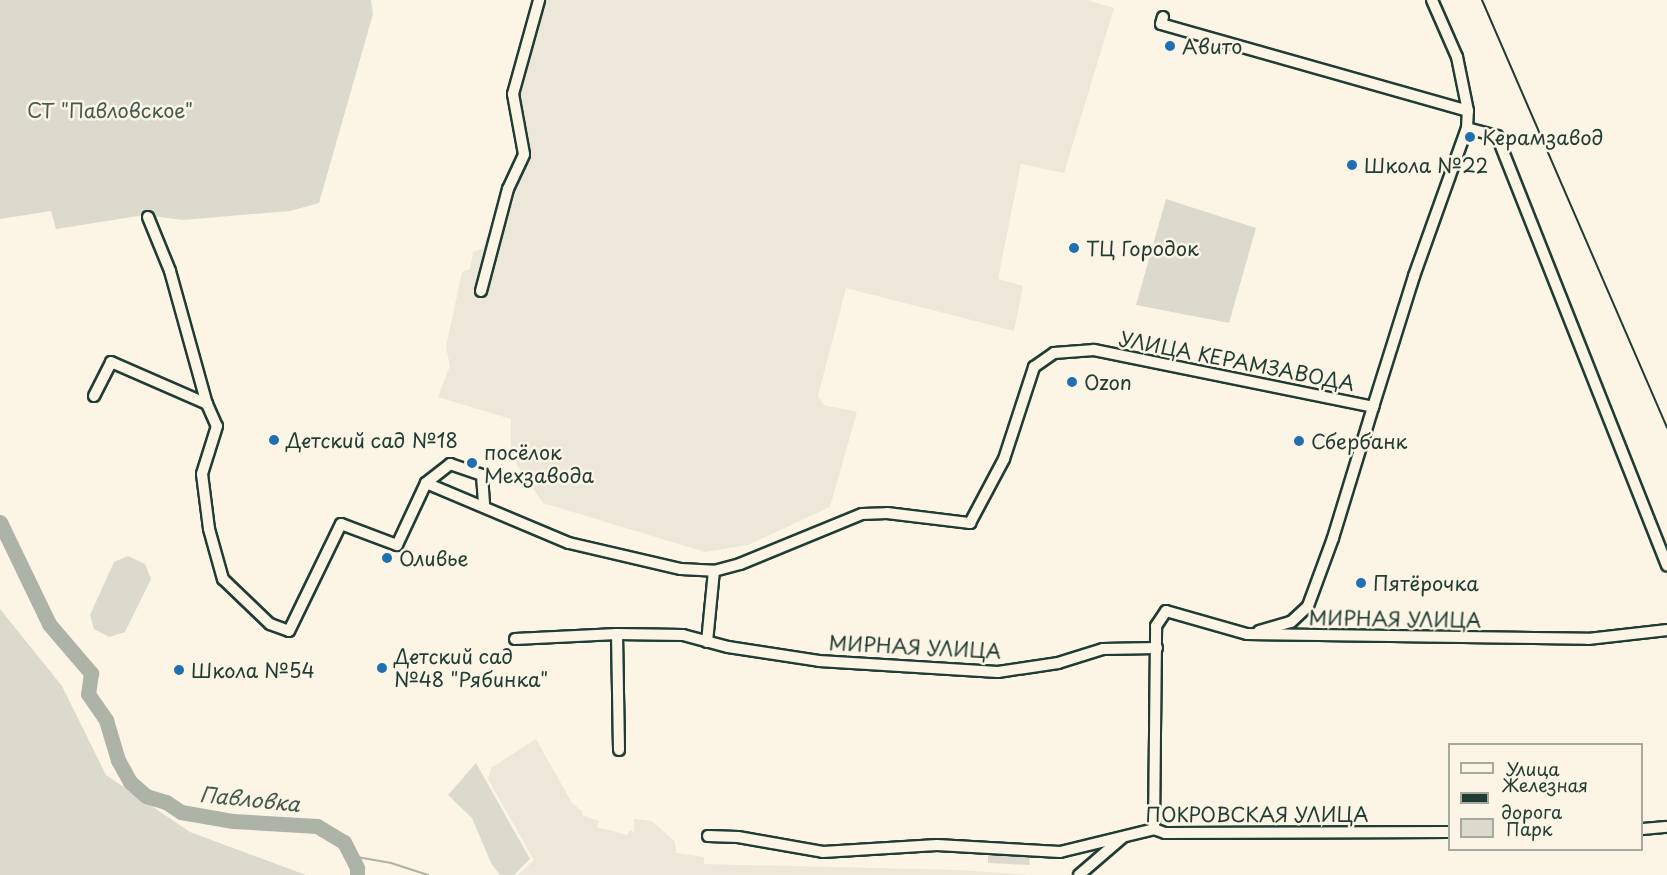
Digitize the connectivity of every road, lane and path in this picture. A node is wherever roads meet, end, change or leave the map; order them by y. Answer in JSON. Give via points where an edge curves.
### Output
{"nodes":[{"id":1,"x":539,"y":0,"type":"edge"},
{"id":2,"x":1432,"y":0,"type":"edge"},
{"id":3,"x":1163,"y":17,"type":"dead end"},
{"id":4,"x":1468,"y":111,"type":"junction"},
{"id":5,"x":1467,"y":128,"type":"junction"},
{"id":6,"x":148,"y":217,"type":"dead end"},
{"id":7,"x":481,"y":291,"type":"dead end"},
{"id":8,"x":94,"y":396,"type":"dead end"},
{"id":9,"x":207,"y":404,"type":"junction"},
{"id":10,"x":1373,"y":406,"type":"junction"},
{"id":11,"x":426,"y":483,"type":"junction"},
{"id":12,"x":484,"y":507,"type":"junction"},
{"id":13,"x":1667,"y":566,"type":"edge"},
{"id":14,"x":714,"y":571,"type":"junction"},
{"id":15,"x":1667,"y":630,"type":"edge"},
{"id":16,"x":617,"y":634,"type":"junction"},
{"id":17,"x":1247,"y":634,"type":"junction"},
{"id":18,"x":515,"y":639,"type":"dead end"},
{"id":19,"x":707,"y":642,"type":"junction"},
{"id":20,"x":1157,"y":648,"type":"junction"},
{"id":21,"x":619,"y":750,"type":"dead end"},
{"id":22,"x":1667,"y":827,"type":"edge"},
{"id":23,"x":1643,"y":828,"type":"edge"},
{"id":24,"x":1154,"y":829,"type":"junction"},
{"id":25,"x":1448,"y":832,"type":"edge"},
{"id":26,"x":1126,"y":835,"type":"junction"},
{"id":27,"x":708,"y":836,"type":"dead end"},
{"id":28,"x":1079,"y":875,"type":"edge"}],
"edges":[{"from":1,"to":7,"type":"street","via":[[513,94],[524,154],[508,189]]},
{"from":2,"to":4,"type":"street","name":"УЛИЦА КЕРАМЗАВОДА","via":[[1457,57]]},
{"from":3,"to":4,"type":"street","via":[[1161,24]]},
{"from":4,"to":5,"type":"street","name":"УЛИЦА КЕРАМЗАВОДА"},
{"from":5,"to":10,"type":"street","name":"УЛИЦА КЕРАМЗАВОДА"},
{"from":5,"to":13,"type":"street","via":[[1497,136]]},
{"from":6,"to":9,"type":"street","via":[[170,271]]},
{"from":8,"to":9,"type":"street","via":[[111,362]]},
{"from":9,"to":11,"type":"street","via":[[217,426],[202,474],[209,529],[224,579],[270,624],[289,631],[341,524],[397,545]]},
{"from":10,"to":14,"type":"street","name":"УЛИЦА КЕРАМЗАВОДА","via":[[1094,350],[1054,353],[1034,367],[1004,459],[970,524],[887,513],[862,514]]},
{"from":10,"to":17,"type":"street","name":"УЛИЦА КЕРАМЗАВОДА","via":[[1308,606],[1291,622]]},
{"from":11,"to":12,"type":"street"},
{"from":11,"to":12,"type":"street","via":[[450,464],[482,475]]},
{"from":12,"to":14,"type":"street","via":[[569,543],[681,569]]},
{"from":14,"to":19,"type":"street"},
{"from":15,"to":17,"type":"street","name":"МИРНАЯ УЛИЦА","via":[[1588,639]]},
{"from":16,"to":18,"type":"street","name":"МИРНАЯ УЛИЦА"},
{"from":16,"to":19,"type":"street","name":"МИРНАЯ УЛИЦА","via":[[683,635]]},
{"from":16,"to":21,"type":"street"},
{"from":17,"to":20,"type":"street","name":"МИРНАЯ УЛИЦА","via":[[1166,611],[1156,626]]},
{"from":19,"to":20,"type":"street","name":"МИРНАЯ УЛИЦА","via":[[819,661],[998,672],[1058,663],[1103,649]]},
{"from":20,"to":24,"type":"street","name":"МИРНАЯ УЛИЦА"},
{"from":22,"to":23,"type":"street"},
{"from":24,"to":25,"type":"street","name":"ПОКРОВСКАЯ УЛИЦА","via":[[1165,833]]},
{"from":24,"to":26,"type":"street","name":"ПОКРОВСКАЯ УЛИЦА"},
{"from":26,"to":27,"type":"street","name":"ПОКРОВСКАЯ УЛИЦА","via":[[1060,852],[937,845],[823,852],[738,837]]},
{"from":26,"to":28,"type":"street"}]}
